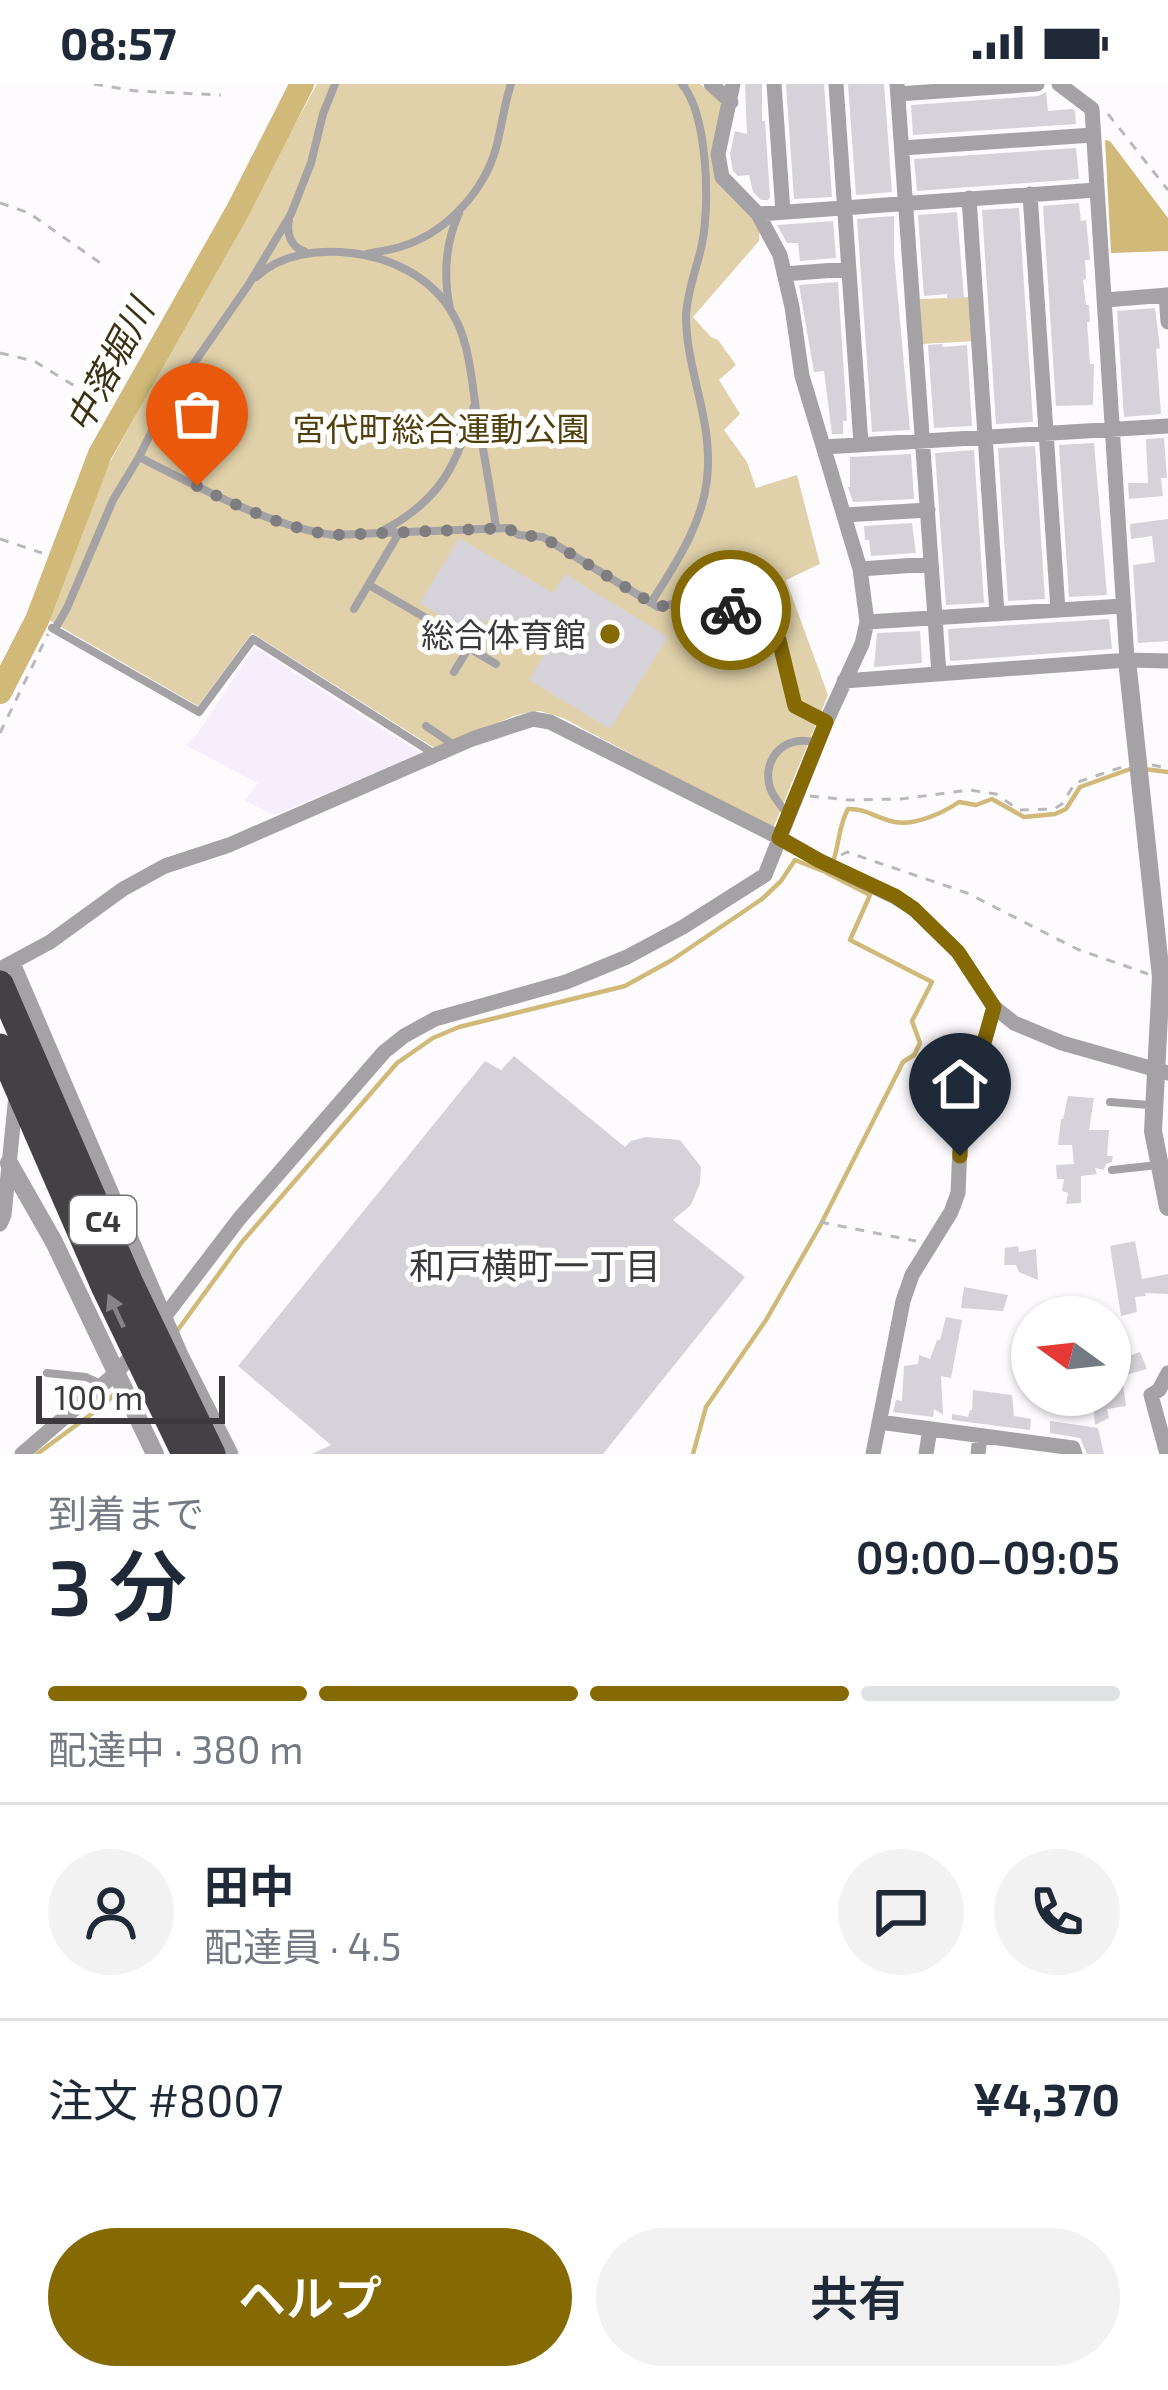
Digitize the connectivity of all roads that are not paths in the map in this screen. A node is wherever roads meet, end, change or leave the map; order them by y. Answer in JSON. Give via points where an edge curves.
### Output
{"nodes":[{"id":1,"x":334,"y":84,"type":"edge"},
{"id":2,"x":507,"y":84,"type":"edge"},
{"id":3,"x":682,"y":84,"type":"edge"},
{"id":4,"x":711,"y":84,"type":"edge"},
{"id":5,"x":774,"y":84,"type":"edge"},
{"id":6,"x":836,"y":84,"type":"edge"},
{"id":7,"x":1037,"y":84,"type":"edge"},
{"id":8,"x":1059,"y":84,"type":"edge"},
{"id":9,"x":898,"y":89,"type":"edge"},
{"id":10,"x":732,"y":93,"type":"edge"},
{"id":11,"x":1093,"y":135,"type":"junction"},
{"id":12,"x":902,"y":148,"type":"junction"},
{"id":13,"x":1096,"y":190,"type":"junction"},
{"id":14,"x":1030,"y":194,"type":"junction"},
{"id":15,"x":969,"y":198,"type":"junction"},
{"id":16,"x":906,"y":202,"type":"junction"},
{"id":17,"x":844,"y":207,"type":"junction"},
{"id":18,"x":461,"y":209,"type":"junction"},
{"id":19,"x":783,"y":212,"type":"junction"},
{"id":20,"x":291,"y":214,"type":"junction"},
{"id":21,"x":758,"y":214,"type":"junction"},
{"id":22,"x":312,"y":252,"type":"junction"},
{"id":23,"x":365,"y":254,"type":"junction"},
{"id":24,"x":848,"y":268,"type":"junction"},
{"id":25,"x":784,"y":274,"type":"junction"},
{"id":26,"x":249,"y":284,"type":"junction"},
{"id":27,"x":1167,"y":295,"type":"edge"},
{"id":28,"x":1105,"y":300,"type":"junction"},
{"id":29,"x":451,"y":310,"type":"junction"},
{"id":30,"x":1168,"y":322,"type":"edge"},
{"id":31,"x":475,"y":402,"type":"junction"},
{"id":32,"x":1168,"y":426,"type":"edge"},
{"id":33,"x":1113,"y":430,"type":"junction"},
{"id":34,"x":1046,"y":434,"type":"junction"},
{"id":35,"x":985,"y":438,"type":"junction"},
{"id":36,"x":923,"y":442,"type":"junction"},
{"id":37,"x":860,"y":444,"type":"junction"},
{"id":38,"x":824,"y":447,"type":"junction"},
{"id":39,"x":139,"y":458,"type":"junction"},
{"id":40,"x":928,"y":510,"type":"junction"},
{"id":41,"x":844,"y":515,"type":"junction"},
{"id":42,"x":496,"y":527,"type":"junction"},
{"id":43,"x":400,"y":531,"type":"junction"},
{"id":44,"x":377,"y":533,"type":"junction"},
{"id":45,"x":931,"y":564,"type":"junction"},
{"id":46,"x":860,"y":569,"type":"junction"},
{"id":47,"x":369,"y":585,"type":"junction"},
{"id":48,"x":651,"y":603,"type":"junction"},
{"id":49,"x":1123,"y":606,"type":"junction"},
{"id":50,"x":354,"y":609,"type":"dead end"},
{"id":51,"x":1058,"y":610,"type":"junction"},
{"id":52,"x":997,"y":614,"type":"junction"},
{"id":53,"x":935,"y":618,"type":"junction"},
{"id":54,"x":867,"y":622,"type":"junction"},
{"id":55,"x":470,"y":648,"type":"junction"},
{"id":56,"x":1127,"y":660,"type":"junction"},
{"id":57,"x":1168,"y":661,"type":"edge"},
{"id":58,"x":496,"y":664,"type":"dead end"},
{"id":59,"x":454,"y":672,"type":"dead end"},
{"id":60,"x":939,"y":674,"type":"junction"},
{"id":61,"x":844,"y":681,"type":"junction"},
{"id":62,"x":826,"y":722,"type":"junction"},
{"id":63,"x":426,"y":726,"type":"dead end"},
{"id":64,"x":817,"y":743,"type":"junction"},
{"id":65,"x":456,"y":746,"type":"junction"},
{"id":66,"x":436,"y":755,"type":"junction"},
{"id":67,"x":788,"y":815,"type":"junction"},
{"id":68,"x":779,"y":838,"type":"junction"},
{"id":69,"x":4,"y":972,"type":"edge"},
{"id":70,"x":1165,"y":977,"type":"edge"},
{"id":71,"x":994,"y":1007,"type":"junction"},
{"id":72,"x":0,"y":1028,"type":"edge"},
{"id":73,"x":0,"y":1047,"type":"edge"},
{"id":74,"x":1161,"y":1071,"type":"edge"},
{"id":75,"x":1110,"y":1102,"type":"dead end"},
{"id":76,"x":1154,"y":1105,"type":"junction"},
{"id":77,"x":4,"y":1156,"type":"edge"},
{"id":78,"x":98,"y":1165,"type":"junction"},
{"id":79,"x":1158,"y":1165,"type":"junction"},
{"id":80,"x":1112,"y":1170,"type":"dead end"},
{"id":81,"x":28,"y":1192,"type":"junction"},
{"id":82,"x":1168,"y":1207,"type":"edge"},
{"id":83,"x":0,"y":1224,"type":"edge"},
{"id":84,"x":164,"y":1317,"type":"junction"},
{"id":85,"x":1168,"y":1372,"type":"edge"},
{"id":86,"x":47,"y":1373,"type":"dead end"},
{"id":87,"x":109,"y":1380,"type":"junction"},
{"id":88,"x":879,"y":1422,"type":"junction"},
{"id":89,"x":930,"y":1429,"type":"junction"},
{"id":90,"x":980,"y":1436,"type":"junction"},
{"id":91,"x":1029,"y":1448,"type":"edge"},
{"id":92,"x":22,"y":1454,"type":"edge"},
{"id":93,"x":154,"y":1454,"type":"edge"},
{"id":94,"x":184,"y":1454,"type":"edge"},
{"id":95,"x":212,"y":1454,"type":"edge"},
{"id":96,"x":231,"y":1454,"type":"edge"},
{"id":97,"x":873,"y":1454,"type":"edge"},
{"id":98,"x":926,"y":1454,"type":"edge"},
{"id":99,"x":978,"y":1454,"type":"edge"},
{"id":100,"x":1075,"y":1454,"type":"edge"},
{"id":101,"x":1167,"y":1454,"type":"edge"}],
"edges":[{"from":1,"to":20,"type":"lane"},
{"from":2,"to":18,"type":"lane","via":[[495,152]]},
{"from":3,"to":48,"type":"lane","via":[[701,128],[706,216],[686,315],[708,431],[707,477],[687,544]]},
{"from":4,"to":10,"type":"street"},
{"from":5,"to":19,"type":"street"},
{"from":6,"to":17,"type":"street"},
{"from":7,"to":9,"type":"street"},
{"from":8,"to":11,"type":"street","via":[[1092,109]]},
{"from":9,"to":12,"type":"street"},
{"from":10,"to":21,"type":"street","via":[[718,154],[722,177]]},
{"from":11,"to":12,"type":"street"},
{"from":11,"to":13,"type":"street"},
{"from":12,"to":16,"type":"street"},
{"from":13,"to":14,"type":"street"},
{"from":13,"to":28,"type":"street"},
{"from":14,"to":15,"type":"street"},
{"from":14,"to":34,"type":"street"},
{"from":15,"to":16,"type":"street"},
{"from":15,"to":35,"type":"street"},
{"from":16,"to":17,"type":"street"},
{"from":16,"to":36,"type":"street"},
{"from":17,"to":19,"type":"street"},
{"from":17,"to":24,"type":"street"},
{"from":18,"to":23,"type":"lane","via":[[406,245]]},
{"from":18,"to":29,"type":"lane","via":[[445,270]]},
{"from":19,"to":21,"type":"street"},
{"from":20,"to":22,"type":"lane","via":[[293,244]]},
{"from":20,"to":26,"type":"lane"},
{"from":21,"to":25,"type":"street"},
{"from":22,"to":23,"type":"lane"},
{"from":22,"to":26,"type":"lane","via":[[282,260]]},
{"from":23,"to":29,"type":"lane","via":[[409,271]]},
{"from":24,"to":25,"type":"street"},
{"from":24,"to":37,"type":"street"},
{"from":25,"to":38,"type":"street"},
{"from":26,"to":39,"type":"lane","via":[[165,405]]},
{"from":27,"to":28,"type":"street"},
{"from":27,"to":30,"type":"street"},
{"from":28,"to":33,"type":"street"},
{"from":29,"to":31,"type":"lane"},
{"from":31,"to":42,"type":"lane"},
{"from":31,"to":44,"type":"lane","via":[[440,485]]},
{"from":32,"to":33,"type":"street"},
{"from":33,"to":34,"type":"street"},
{"from":33,"to":49,"type":"street"},
{"from":34,"to":35,"type":"street"},
{"from":34,"to":51,"type":"street"},
{"from":35,"to":36,"type":"street"},
{"from":35,"to":52,"type":"street"},
{"from":36,"to":37,"type":"street"},
{"from":36,"to":40,"type":"street"},
{"from":37,"to":38,"type":"street"},
{"from":38,"to":41,"type":"street"},
{"from":39,"to":44,"type":"lane","via":[[316,533]]},
{"from":39,"to":66,"type":"lane","via":[[53,628],[199,712],[253,639]]},
{"from":40,"to":41,"type":"street"},
{"from":40,"to":45,"type":"street"},
{"from":41,"to":46,"type":"street"},
{"from":42,"to":43,"type":"lane"},
{"from":42,"to":48,"type":"lane","via":[[543,537]]},
{"from":43,"to":44,"type":"lane"},
{"from":43,"to":47,"type":"lane"},
{"from":45,"to":46,"type":"street"},
{"from":45,"to":53,"type":"street"},
{"from":46,"to":54,"type":"street"},
{"from":47,"to":50,"type":"lane"},
{"from":47,"to":55,"type":"lane"},
{"from":48,"to":62,"type":"lane","via":[[710,597],[779,640],[795,706]]},
{"from":49,"to":51,"type":"street"},
{"from":49,"to":56,"type":"street"},
{"from":51,"to":52,"type":"street"},
{"from":52,"to":53,"type":"street"},
{"from":53,"to":54,"type":"street"},
{"from":53,"to":60,"type":"street"},
{"from":54,"to":61,"type":"street"},
{"from":55,"to":58,"type":"lane"},
{"from":55,"to":59,"type":"lane"},
{"from":56,"to":57,"type":"street"},
{"from":56,"to":60,"type":"street"},
{"from":56,"to":70,"type":"street"},
{"from":60,"to":61,"type":"street"},
{"from":61,"to":62,"type":"street"},
{"from":62,"to":64,"type":"street"},
{"from":63,"to":65,"type":"lane"},
{"from":64,"to":67,"type":"street"},
{"from":64,"to":67,"type":"lane","via":[[795,740],[771,762],[769,785]]},
{"from":65,"to":66,"type":"street"},
{"from":65,"to":68,"type":"street","via":[[532,719],[550,722]]},
{"from":66,"to":69,"type":"street","via":[[165,866]]},
{"from":67,"to":68,"type":"street"},
{"from":68,"to":71,"type":"street","via":[[914,909],[958,952]]},
{"from":68,"to":84,"type":"street","via":[[765,875],[626,957],[404,1036],[239,1219]]},
{"from":69,"to":78,"type":"street"},
{"from":69,"to":95,"type":"highway","number":"C4","via":[[129,1281]]},
{"from":70,"to":74,"type":"street"},
{"from":71,"to":74,"type":"street","via":[[1062,1043]]},
{"from":71,"to":88,"type":"street","via":[[961,1124],[958,1193],[903,1301]]},
{"from":72,"to":77,"type":"street","via":[[16,1101]]},
{"from":94,"to":73,"type":"highway","number":"C4","one_way":true},
{"from":74,"to":76,"type":"street"},
{"from":75,"to":76,"type":"lane"},
{"from":76,"to":79,"type":"street"},
{"from":77,"to":81,"type":"street"},
{"from":77,"to":83,"type":"street"},
{"from":78,"to":81,"type":"street"},
{"from":78,"to":84,"type":"street"},
{"from":79,"to":80,"type":"lane"},
{"from":79,"to":82,"type":"street"},
{"from":81,"to":87,"type":"street"},
{"from":84,"to":87,"type":"street"},
{"from":84,"to":96,"type":"street"},
{"from":85,"to":101,"type":"street","via":[[1151,1395]]},
{"from":86,"to":87,"type":"lane"},
{"from":87,"to":92,"type":"street"},
{"from":87,"to":93,"type":"street"},
{"from":88,"to":89,"type":"street"},
{"from":88,"to":97,"type":"street"},
{"from":89,"to":90,"type":"street"},
{"from":89,"to":98,"type":"street"},
{"from":90,"to":91,"type":"street"},
{"from":90,"to":99,"type":"street"},
{"from":91,"to":100,"type":"street"}]}
